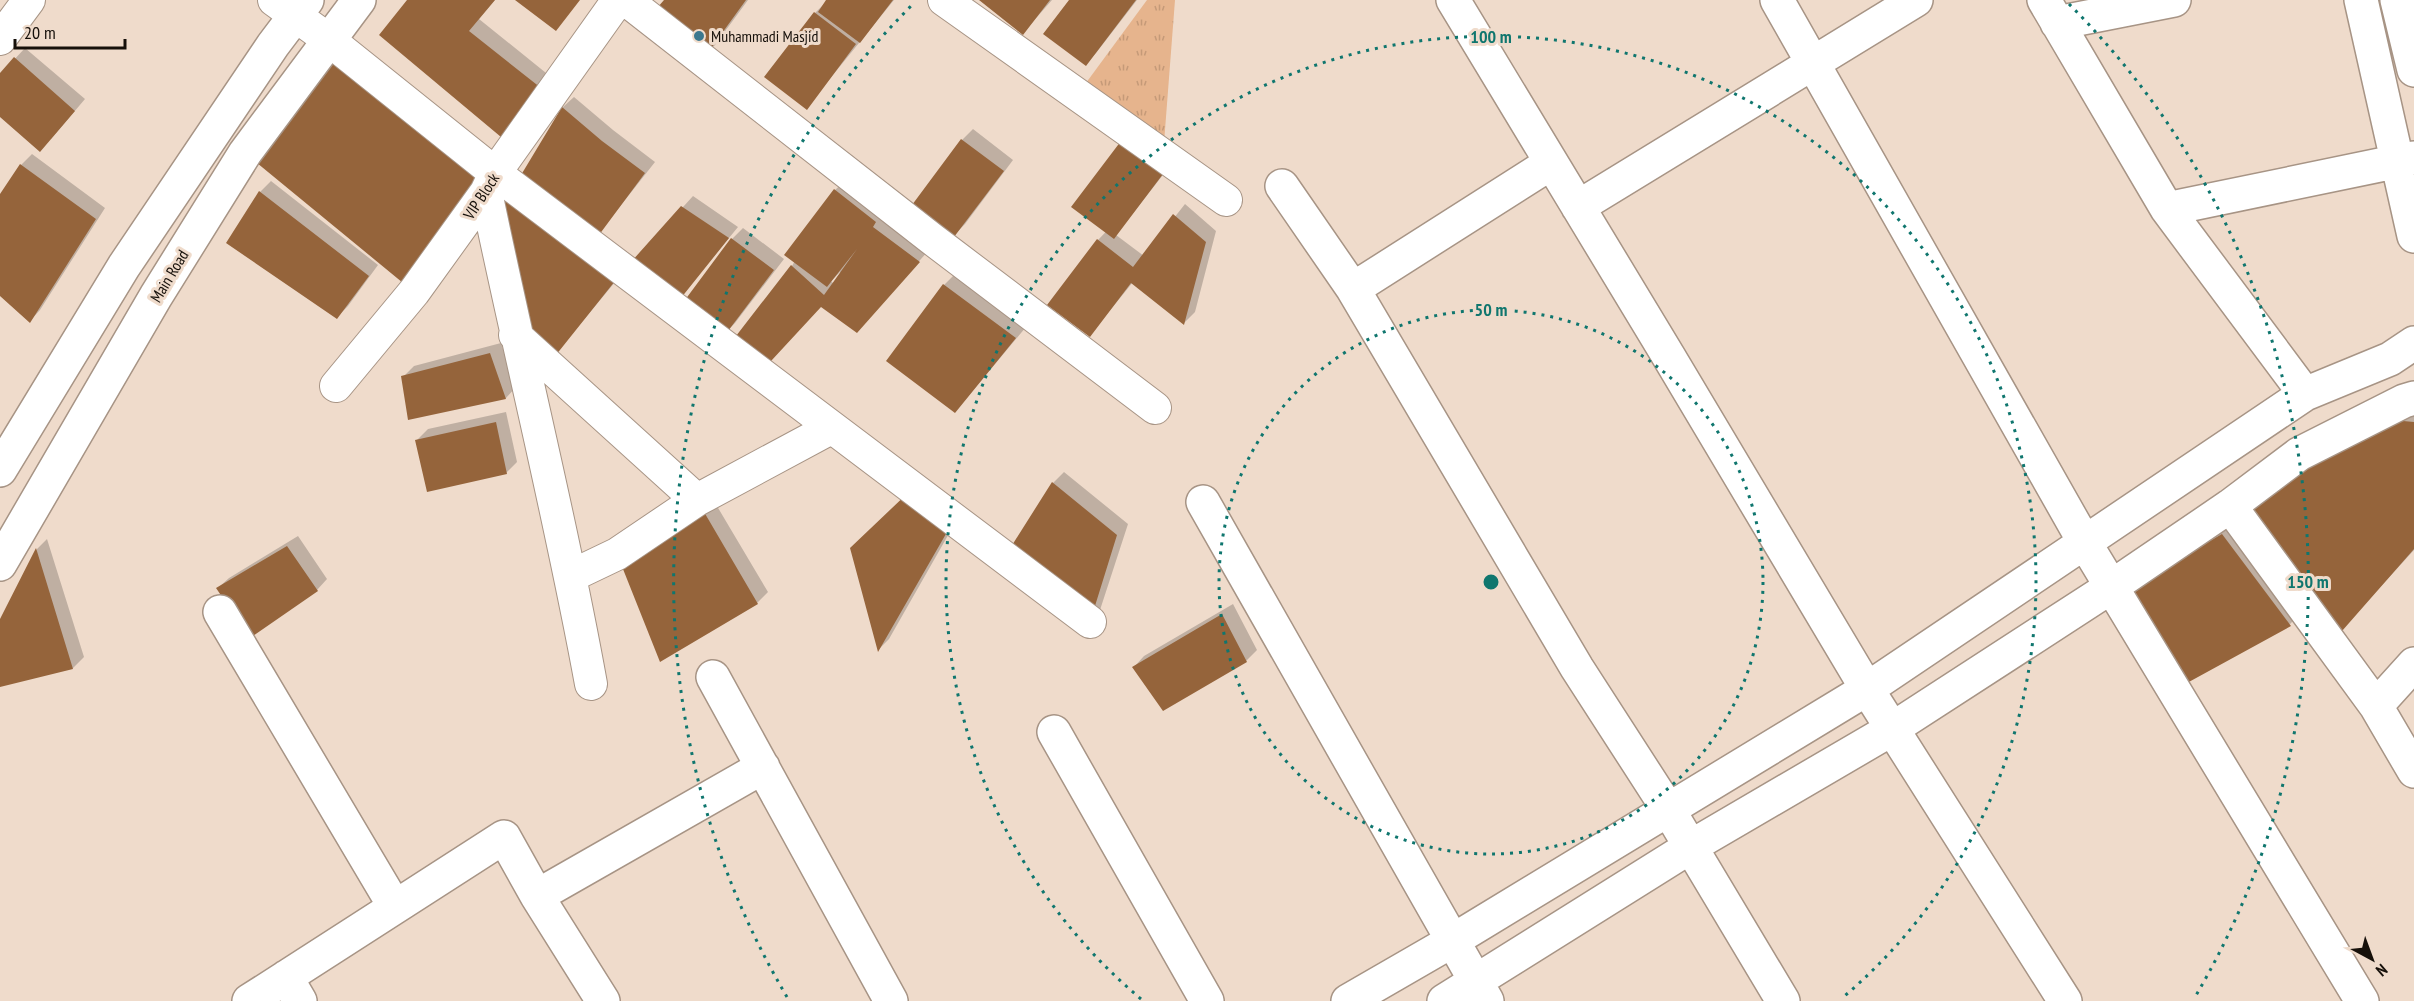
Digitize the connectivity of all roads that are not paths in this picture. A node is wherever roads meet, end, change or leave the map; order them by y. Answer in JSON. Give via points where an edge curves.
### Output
{"nodes":[{"id":1,"x":29,"y":0,"type":"edge"},
{"id":2,"x":359,"y":0,"type":"edge"},
{"id":3,"x":618,"y":0,"type":"edge"},
{"id":4,"x":626,"y":0,"type":"edge"},
{"id":5,"x":944,"y":0,"type":"edge"},
{"id":6,"x":1453,"y":0,"type":"edge"},
{"id":7,"x":1777,"y":0,"type":"edge"},
{"id":8,"x":1916,"y":0,"type":"edge"},
{"id":9,"x":2174,"y":0,"type":"edge"},
{"id":10,"x":2361,"y":0,"type":"edge"},
{"id":11,"x":2397,"y":0,"type":"edge"},
{"id":12,"x":292,"y":5,"type":"edge"},
{"id":13,"x":2051,"y":11,"type":"edge"},
{"id":14,"x":0,"y":39,"type":"edge"},
{"id":15,"x":329,"y":40,"type":"junction"},
{"id":16,"x":273,"y":45,"type":"junction"},
{"id":17,"x":1813,"y":63,"type":"junction"},
{"id":18,"x":306,"y":68,"type":"junction"},
{"id":19,"x":2414,"y":70,"type":"edge"},
{"id":20,"x":2406,"y":159,"type":"edge"},
{"id":21,"x":1551,"y":163,"type":"junction"},
{"id":22,"x":490,"y":183,"type":"junction"},
{"id":23,"x":1282,"y":186,"type":"dead end"},
{"id":24,"x":1226,"y":200,"type":"dead end"},
{"id":25,"x":1578,"y":207,"type":"junction"},
{"id":26,"x":2167,"y":209,"type":"junction"},
{"id":27,"x":2414,"y":236,"type":"edge"},
{"id":28,"x":1353,"y":289,"type":"junction"},
{"id":29,"x":515,"y":334,"type":"junction"},
{"id":30,"x":2414,"y":344,"type":"edge"},
{"id":31,"x":336,"y":386,"type":"dead end"},
{"id":32,"x":2305,"y":394,"type":"junction"},
{"id":33,"x":2414,"y":398,"type":"edge"},
{"id":34,"x":1155,"y":408,"type":"dead end"},
{"id":35,"x":831,"y":428,"type":"junction"},
{"id":36,"x":0,"y":470,"type":"edge"},
{"id":37,"x":697,"y":500,"type":"junction"},
{"id":38,"x":1203,"y":502,"type":"dead end"},
{"id":39,"x":2230,"y":506,"type":"junction"},
{"id":40,"x":2085,"y":543,"type":"junction"},
{"id":41,"x":0,"y":564,"type":"edge"},
{"id":42,"x":571,"y":576,"type":"junction"},
{"id":43,"x":2111,"y":587,"type":"junction"},
{"id":44,"x":220,"y":612,"type":"dead end"},
{"id":45,"x":1090,"y":622,"type":"dead end"},
{"id":46,"x":2414,"y":664,"type":"edge"},
{"id":47,"x":713,"y":676,"type":"dead end"},
{"id":48,"x":591,"y":684,"type":"dead end"},
{"id":49,"x":1867,"y":689,"type":"junction"},
{"id":50,"x":2376,"y":706,"type":"junction"},
{"id":51,"x":1892,"y":729,"type":"junction"},
{"id":52,"x":1054,"y":732,"type":"dead end"},
{"id":53,"x":763,"y":767,"type":"junction"},
{"id":54,"x":2414,"y":771,"type":"edge"},
{"id":55,"x":1668,"y":810,"type":"junction"},
{"id":56,"x":1690,"y":847,"type":"junction"},
{"id":57,"x":537,"y":896,"type":"junction"},
{"id":58,"x":395,"y":907,"type":"junction"},
{"id":59,"x":1452,"y":941,"type":"junction"},
{"id":60,"x":293,"y":989,"type":"edge"},
{"id":61,"x":1481,"y":991,"type":"edge"},
{"id":62,"x":249,"y":1001,"type":"edge"},
{"id":63,"x":603,"y":1001,"type":"edge"},
{"id":64,"x":891,"y":1001,"type":"edge"},
{"id":65,"x":1207,"y":1001,"type":"edge"},
{"id":66,"x":1348,"y":1001,"type":"edge"},
{"id":67,"x":1444,"y":1001,"type":"edge"},
{"id":68,"x":1783,"y":1001,"type":"edge"},
{"id":69,"x":2065,"y":1001,"type":"edge"},
{"id":70,"x":2362,"y":1001,"type":"edge"}],
"edges":[{"from":1,"to":14,"type":"street"},
{"from":2,"to":15,"type":"street","name":"Main Road"},
{"from":3,"to":22,"type":"street","name":"VIP Block"},
{"from":4,"to":34,"type":"street"},
{"from":5,"to":24,"type":"street"},
{"from":6,"to":21,"type":"street"},
{"from":7,"to":17,"type":"street"},
{"from":8,"to":17,"type":"street"},
{"from":9,"to":13,"type":"street"},
{"from":10,"to":20,"type":"street"},
{"from":11,"to":19,"type":"street"},
{"from":12,"to":15,"type":"street"},
{"from":12,"to":16,"type":"street"},
{"from":13,"to":26,"type":"street"},
{"from":15,"to":18,"type":"street","name":"Main Road"},
{"from":15,"to":22,"type":"street"},
{"from":16,"to":18,"type":"street"},
{"from":16,"to":36,"type":"street","via":[[124,266]]},
{"from":17,"to":25,"type":"street"},
{"from":17,"to":40,"type":"street"},
{"from":18,"to":41,"type":"street","name":"Main Road","via":[[245,153],[156,296]]},
{"from":20,"to":26,"type":"street"},
{"from":20,"to":27,"type":"street"},
{"from":21,"to":25,"type":"street"},
{"from":21,"to":28,"type":"street"},
{"from":22,"to":29,"type":"street"},
{"from":22,"to":31,"type":"street","name":"VIP Block","via":[[414,292]]},
{"from":22,"to":35,"type":"street"},
{"from":23,"to":28,"type":"street"},
{"from":25,"to":49,"type":"street"},
{"from":26,"to":32,"type":"street"},
{"from":28,"to":55,"type":"street","via":[[1577,668]]},
{"from":29,"to":37,"type":"street"},
{"from":29,"to":42,"type":"street"},
{"from":30,"to":32,"type":"street"},
{"from":32,"to":40,"type":"street"},
{"from":33,"to":39,"type":"street","via":[[2299,454]]},
{"from":35,"to":37,"type":"street"},
{"from":35,"to":45,"type":"street"},
{"from":37,"to":42,"type":"street","via":[[616,554]]},
{"from":38,"to":59,"type":"street"},
{"from":39,"to":43,"type":"street"},
{"from":39,"to":50,"type":"street"},
{"from":40,"to":43,"type":"street"},
{"from":40,"to":49,"type":"street"},
{"from":42,"to":48,"type":"street"},
{"from":43,"to":51,"type":"street"},
{"from":43,"to":70,"type":"street"},
{"from":44,"to":58,"type":"street"},
{"from":46,"to":50,"type":"street"},
{"from":47,"to":53,"type":"street"},
{"from":49,"to":51,"type":"street"},
{"from":49,"to":55,"type":"street"},
{"from":50,"to":54,"type":"street"},
{"from":51,"to":56,"type":"street"},
{"from":51,"to":69,"type":"street"},
{"from":52,"to":65,"type":"street"},
{"from":53,"to":57,"type":"street"},
{"from":53,"to":64,"type":"street"},
{"from":55,"to":56,"type":"street"},
{"from":55,"to":59,"type":"street"},
{"from":56,"to":61,"type":"street"},
{"from":56,"to":68,"type":"street"},
{"from":57,"to":58,"type":"street","via":[[504,837]]},
{"from":57,"to":63,"type":"street"},
{"from":58,"to":60,"type":"street"},
{"from":59,"to":61,"type":"street"},
{"from":59,"to":66,"type":"street"},
{"from":60,"to":62,"type":"street"},
{"from":61,"to":67,"type":"street"}]}
